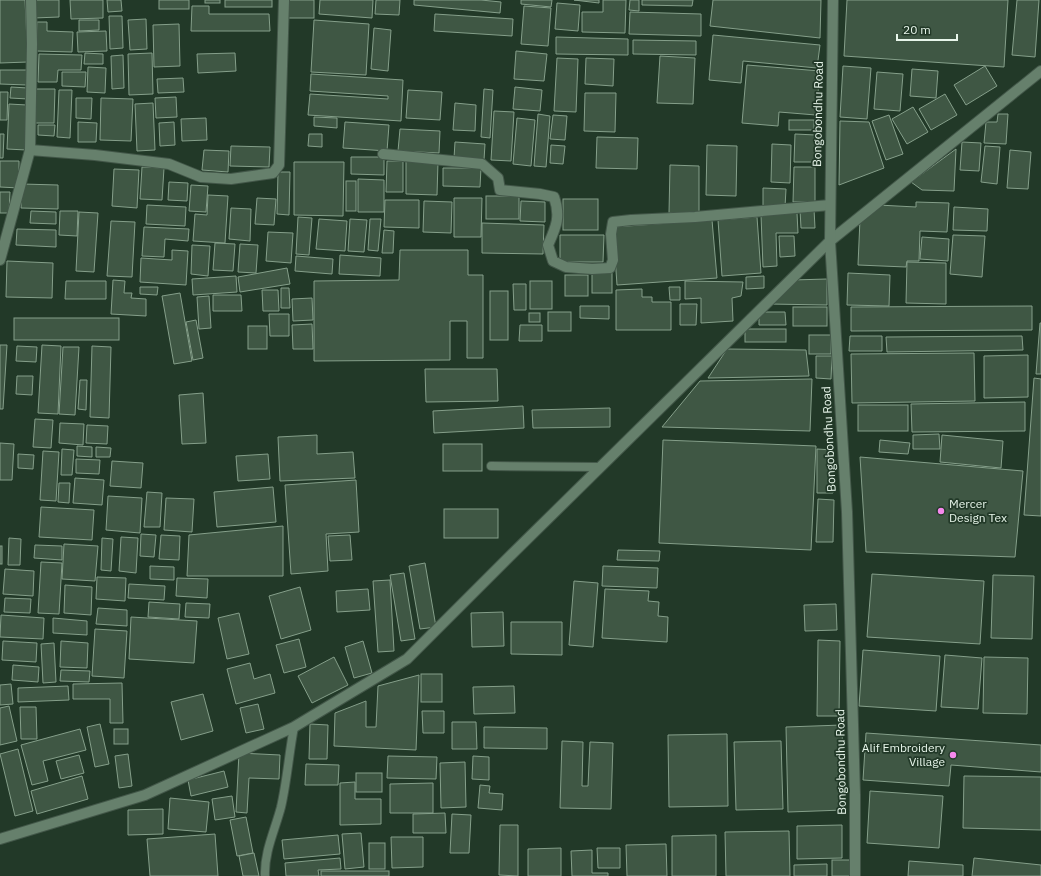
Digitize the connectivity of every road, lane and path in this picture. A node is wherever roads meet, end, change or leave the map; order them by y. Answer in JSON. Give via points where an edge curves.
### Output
{"nodes":[{"id":1,"x":31,"y":0,"type":"edge"},
{"id":2,"x":284,"y":0,"type":"edge"},
{"id":3,"x":833,"y":0,"type":"edge"},
{"id":4,"x":1041,"y":71,"type":"edge"},
{"id":5,"x":30,"y":150,"type":"junction"},
{"id":6,"x":383,"y":154,"type":"dead end"},
{"id":7,"x":830,"y":205,"type":"junction"},
{"id":8,"x":830,"y":241,"type":"junction"},
{"id":9,"x":0,"y":260,"type":"edge"},
{"id":10,"x":491,"y":466,"type":"dead end"},
{"id":11,"x":600,"y":468,"type":"junction"},
{"id":12,"x":294,"y":727,"type":"junction"},
{"id":13,"x":0,"y":839,"type":"edge"},
{"id":14,"x":265,"y":876,"type":"edge"},
{"id":15,"x":855,"y":876,"type":"edge"}],
"edges":[{"from":1,"to":5,"type":"street"},
{"from":2,"to":5,"type":"street","via":[[279,165],[273,173],[231,179],[202,177],[169,164]]},
{"from":3,"to":7,"type":"street","name":"Bongobondhu Road"},
{"from":4,"to":8,"type":"street"},
{"from":5,"to":9,"type":"street"},
{"from":6,"to":7,"type":"street","via":[[482,164],[498,178],[500,190],[554,197],[557,206],[557,225],[548,245],[553,261],[566,267],[610,268],[612,222]]},
{"from":7,"to":8,"type":"street","name":"Bongobondhu Road"},
{"from":8,"to":11,"type":"street"},
{"from":8,"to":15,"type":"street","name":"Bongobondhu Road","via":[[847,512]]},
{"from":10,"to":11,"type":"lane"},
{"from":11,"to":12,"type":"street","via":[[408,658]]},
{"from":12,"to":13,"type":"street","via":[[145,795]]},
{"from":12,"to":14,"type":"lane","via":[[281,807],[272,831]]}]}
